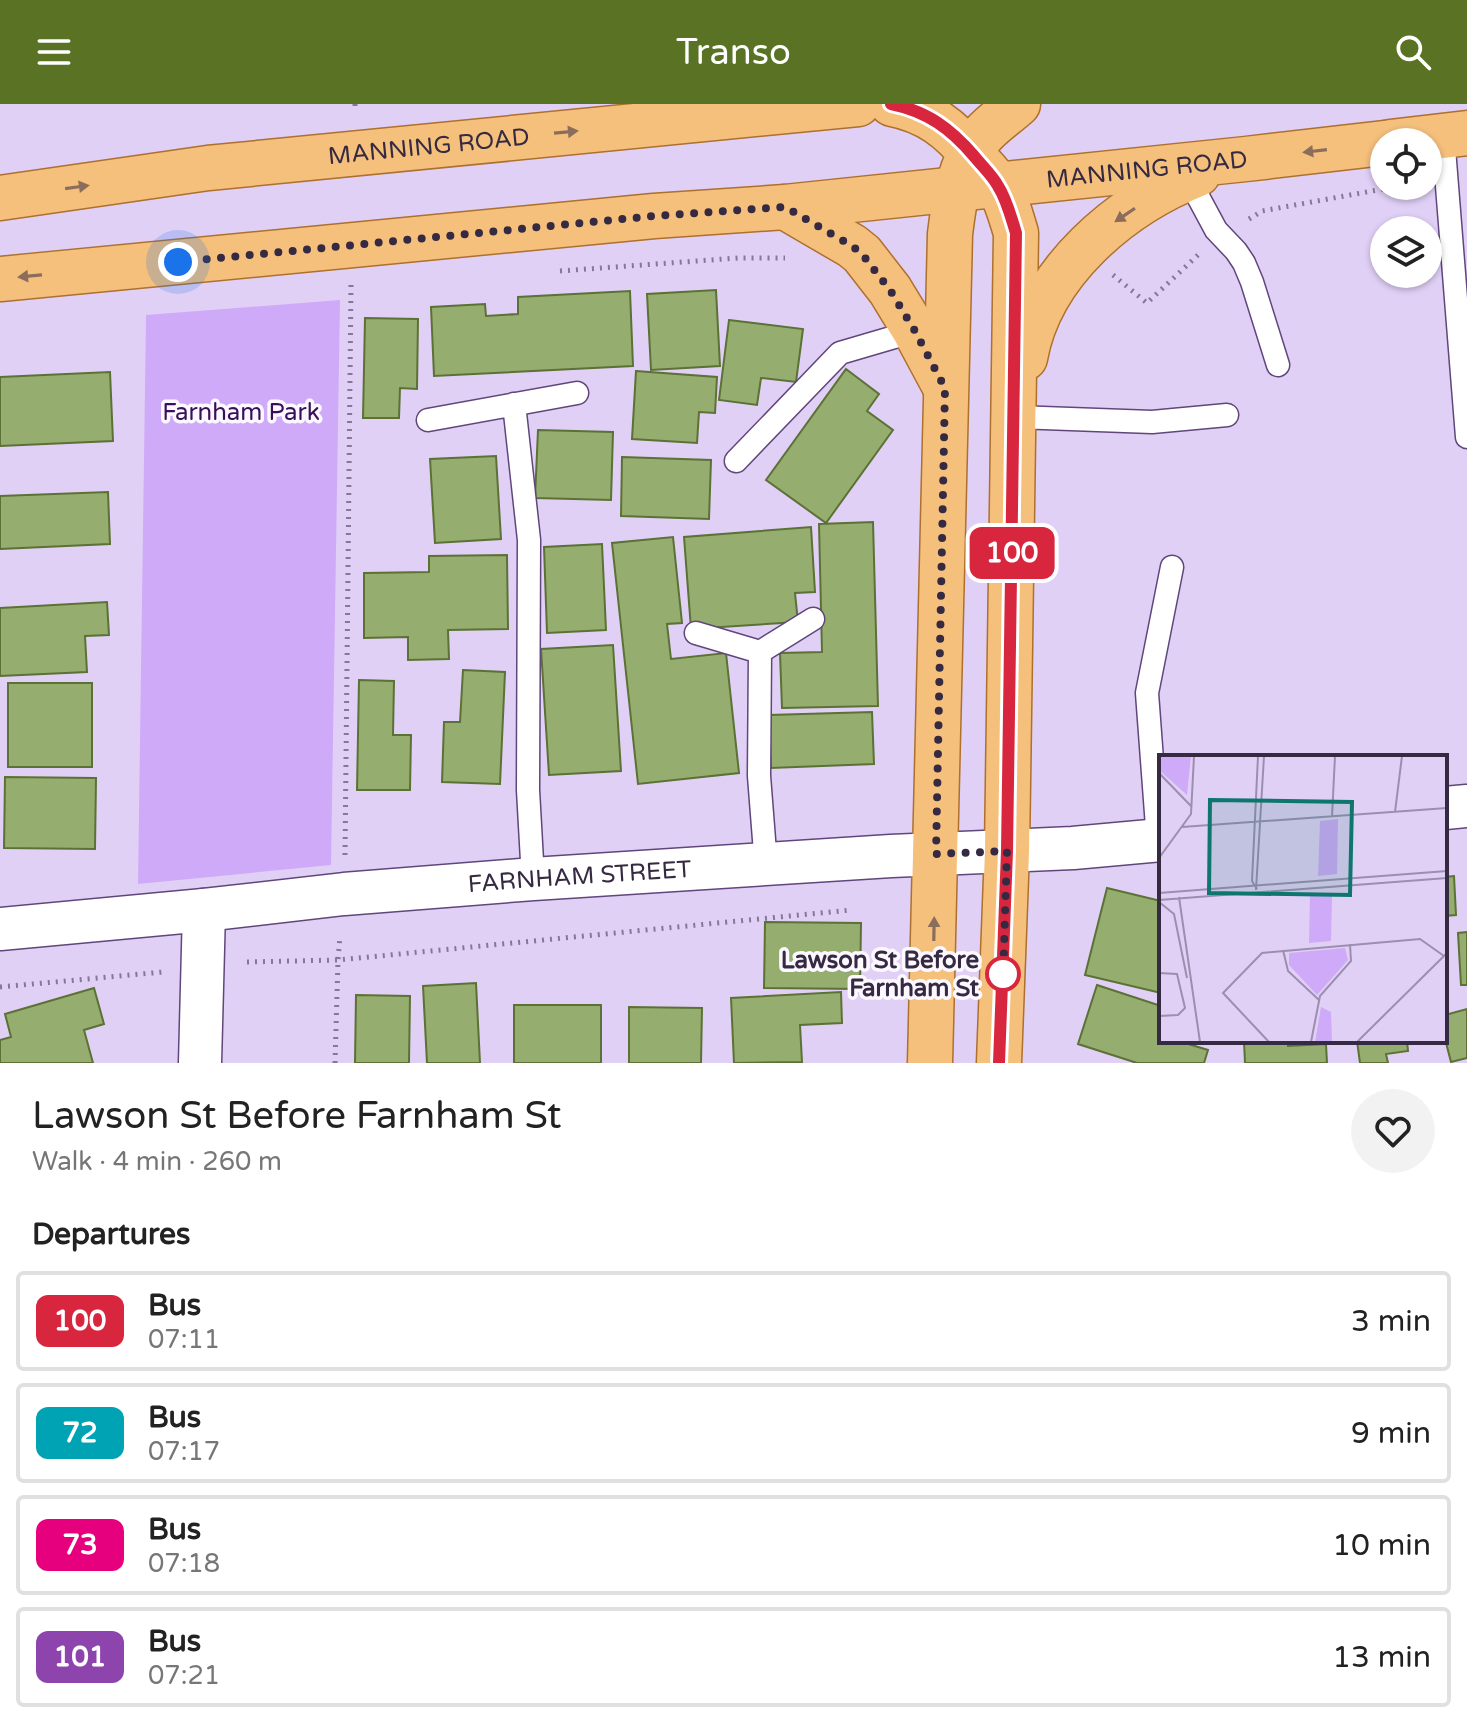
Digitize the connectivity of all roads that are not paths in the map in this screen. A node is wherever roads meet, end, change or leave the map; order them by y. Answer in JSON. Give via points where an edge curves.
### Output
{"nodes":[{"id":1,"x":858,"y":104,"type":"edge"},
{"id":2,"x":892,"y":104,"type":"edge"},
{"id":3,"x":1018,"y":104,"type":"edge"},
{"id":4,"x":1455,"y":134,"type":"edge"},
{"id":5,"x":1370,"y":145,"type":"edge"},
{"id":6,"x":1246,"y":159,"type":"junction"},
{"id":7,"x":975,"y":176,"type":"junction"},
{"id":8,"x":1188,"y":178,"type":"junction"},
{"id":9,"x":0,"y":198,"type":"edge"},
{"id":10,"x":785,"y":207,"type":"junction"},
{"id":11,"x":0,"y":279,"type":"edge"},
{"id":12,"x":915,"y":331,"type":"junction"},
{"id":13,"x":1278,"y":365,"type":"dead end"},
{"id":14,"x":945,"y":388,"type":"junction"},
{"id":15,"x":577,"y":393,"type":"dead end"},
{"id":16,"x":514,"y":404,"type":"junction"},
{"id":17,"x":1227,"y":415,"type":"dead end"},
{"id":18,"x":1014,"y":417,"type":"junction"},
{"id":19,"x":428,"y":420,"type":"dead end"},
{"id":20,"x":1467,"y":437,"type":"edge"},
{"id":21,"x":736,"y":461,"type":"dead end"},
{"id":22,"x":1172,"y":567,"type":"dead end"},
{"id":23,"x":813,"y":619,"type":"dead end"},
{"id":24,"x":696,"y":633,"type":"dead end"},
{"id":25,"x":760,"y":652,"type":"junction"},
{"id":26,"x":1467,"y":806,"type":"edge"},
{"id":27,"x":1447,"y":808,"type":"edge"},
{"id":28,"x":1159,"y":829,"type":"edge"},
{"id":29,"x":1159,"y":840,"type":"edge"},
{"id":30,"x":1007,"y":851,"type":"junction"},
{"id":31,"x":936,"y":854,"type":"junction"},
{"id":32,"x":766,"y":865,"type":"junction"},
{"id":33,"x":533,"y":879,"type":"junction"},
{"id":34,"x":204,"y":910,"type":"junction"},
{"id":35,"x":0,"y":929,"type":"edge"},
{"id":36,"x":200,"y":1063,"type":"edge"},
{"id":37,"x":930,"y":1063,"type":"edge"},
{"id":38,"x":999,"y":1063,"type":"edge"}],
"edges":[{"from":9,"to":1,"type":"main road","name":"MANNING ROAD","one_way":true,"via":[[208,168]]},
{"from":2,"to":7,"type":"main road","via":[[951,130]]},
{"from":3,"to":7,"type":"main road","via":[[981,137]]},
{"from":4,"to":20,"type":"lane"},
{"from":5,"to":6,"type":"main road","name":"MANNING ROAD","one_way":true},
{"from":6,"to":7,"type":"main road","name":"MANNING ROAD"},
{"from":6,"to":8,"type":"main road"},
{"from":7,"to":10,"type":"main road","name":"MANNING ROAD"},
{"from":7,"to":14,"type":"main road","via":[[950,234]]},
{"from":7,"to":18,"type":"main road","via":[[1005,199],[1016,233]]},
{"from":8,"to":13,"type":"lane","via":[[1216,230],[1244,263]]},
{"from":8,"to":18,"type":"main road","one_way":true,"via":[[1122,215],[1060,278],[1027,345]]},
{"from":10,"to":11,"type":"main road","name":"MANNING ROAD","one_way":true},
{"from":10,"to":12,"type":"main road","via":[[862,254]]},
{"from":12,"to":14,"type":"main road"},
{"from":12,"to":21,"type":"lane","via":[[840,353]]},
{"from":14,"to":31,"type":"main road"},
{"from":15,"to":16,"type":"lane"},
{"from":16,"to":19,"type":"lane"},
{"from":16,"to":33,"type":"lane","via":[[529,540]]},
{"from":17,"to":18,"type":"lane","via":[[1152,422]]},
{"from":18,"to":30,"type":"main road"},
{"from":22,"to":28,"type":"lane","via":[[1147,693]]},
{"from":23,"to":25,"type":"lane"},
{"from":24,"to":25,"type":"lane"},
{"from":25,"to":32,"type":"lane","via":[[759,776]]},
{"from":26,"to":27,"type":"street"},
{"from":29,"to":30,"type":"street","name":"FARNHAM STREET"},
{"from":30,"to":31,"type":"street","name":"FARNHAM STREET"},
{"from":30,"to":38,"type":"main road"},
{"from":31,"to":32,"type":"street","name":"FARNHAM STREET"},
{"from":37,"to":31,"type":"main road","one_way":true},
{"from":32,"to":33,"type":"street","name":"FARNHAM STREET"},
{"from":33,"to":34,"type":"street","name":"FARNHAM STREET"},
{"from":34,"to":35,"type":"street","name":"FARNHAM STREET"},
{"from":34,"to":36,"type":"street"}]}
